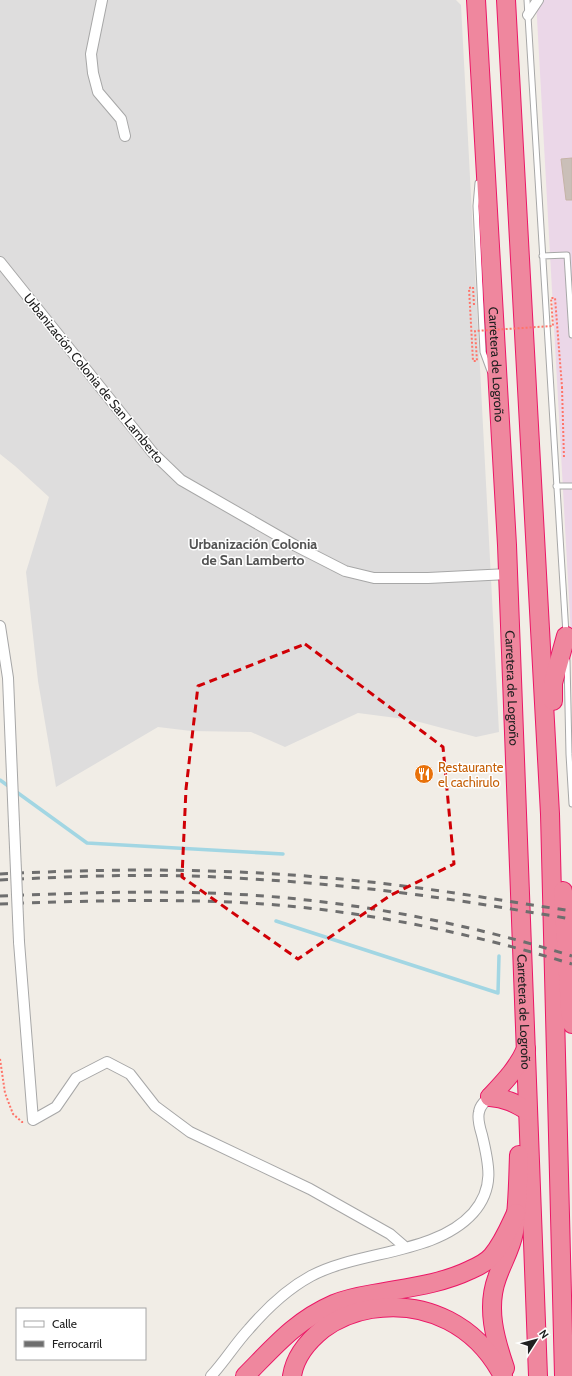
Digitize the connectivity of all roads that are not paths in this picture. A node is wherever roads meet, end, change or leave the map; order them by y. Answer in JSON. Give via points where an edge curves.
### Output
{"nodes":[{"id":1,"x":102,"y":0,"type":"edge"},
{"id":2,"x":476,"y":0,"type":"edge"},
{"id":3,"x":506,"y":0,"type":"edge"},
{"id":4,"x":527,"y":0,"type":"edge"},
{"id":5,"x":538,"y":0,"type":"edge"},
{"id":6,"x":528,"y":15,"type":"junction"},
{"id":7,"x":125,"y":136,"type":"dead end"},
{"id":8,"x":484,"y":136,"type":"junction"},
{"id":9,"x":480,"y":167,"type":"dead end"},
{"id":10,"x":479,"y":175,"type":"dead end"},
{"id":11,"x":542,"y":256,"type":"junction"},
{"id":12,"x":0,"y":262,"type":"edge"},
{"id":13,"x":572,"y":336,"type":"edge"},
{"id":14,"x":498,"y":389,"type":"junction"},
{"id":15,"x":556,"y":486,"type":"junction"},
{"id":16,"x":572,"y":486,"type":"edge"},
{"id":17,"x":508,"y":574,"type":"junction"},
{"id":18,"x":0,"y":626,"type":"edge"},
{"id":19,"x":566,"y":636,"type":"junction"},
{"id":20,"x":572,"y":804,"type":"edge"},
{"id":21,"x":550,"y":814,"type":"junction"},
{"id":22,"x":550,"y":832,"type":"junction"},
{"id":23,"x":572,"y":1024,"type":"edge"},
{"id":24,"x":526,"y":1049,"type":"junction"},
{"id":25,"x":490,"y":1097,"type":"junction"},
{"id":26,"x":528,"y":1113,"type":"junction"},
{"id":27,"x":516,"y":1213,"type":"junction"},
{"id":28,"x":405,"y":1248,"type":"junction"},
{"id":29,"x":211,"y":1376,"type":"edge"},
{"id":30,"x":245,"y":1376,"type":"edge"},
{"id":31,"x":292,"y":1376,"type":"edge"},
{"id":32,"x":503,"y":1376,"type":"edge"},
{"id":33,"x":508,"y":1376,"type":"edge"},
{"id":34,"x":538,"y":1376,"type":"edge"},
{"id":35,"x":564,"y":1376,"type":"edge"}],
"edges":[{"from":1,"to":7,"type":"street","via":[[91,54],[93,73],[98,92],[121,119]]},
{"from":2,"to":8,"type":"highway","name":"Carretera de Logroño"},
{"from":3,"to":21,"type":"highway"},
{"from":4,"to":6,"type":"lane"},
{"from":5,"to":6,"type":"street"},
{"from":6,"to":11,"type":"lane"},
{"from":8,"to":9,"type":"lane"},
{"from":8,"to":14,"type":"highway","name":"Carretera de Logroño"},
{"from":10,"to":14,"type":"lane","via":[[476,206],[483,352]]},
{"from":11,"to":13,"type":"lane","via":[[567,255]]},
{"from":11,"to":15,"type":"lane"},
{"from":12,"to":17,"type":"street","name":"Urbanización Colonia de San Lamberto","via":[[153,453],[181,480],[345,571],[374,578]]},
{"from":14,"to":17,"type":"highway","name":"Carretera de Logroño"},
{"from":15,"to":16,"type":"lane"},
{"from":15,"to":19,"type":"lane"},
{"from":17,"to":24,"type":"highway","name":"Carretera de Logroño"},
{"from":18,"to":28,"type":"street","bridge":true,"via":[[8,678],[19,942],[33,1120],[56,1107],[76,1078],[107,1062],[130,1074],[155,1106],[190,1132],[310,1189],[390,1234]]},
{"from":19,"to":20,"type":"lane"},
{"from":19,"to":21,"type":"highway","via":[[553,683]]},
{"from":21,"to":22,"type":"highway"},
{"from":22,"to":23,"type":"highway","via":[[564,894]]},
{"from":22,"to":35,"type":"highway"},
{"from":24,"to":25,"type":"highway","via":[[515,1071]]},
{"from":24,"to":26,"type":"highway","name":"Carretera de Logroño"},
{"from":25,"to":26,"type":"highway","via":[[518,1104]]},
{"from":25,"to":28,"type":"street","via":[[478,1116],[489,1170],[484,1197],[473,1213],[457,1226],[440,1236]]},
{"from":26,"to":27,"type":"highway","via":[[520,1134]]},
{"from":26,"to":34,"type":"highway","name":"Carretera de Logroño"},
{"from":27,"to":30,"type":"highway","via":[[492,1257],[477,1267],[439,1281],[363,1295],[336,1303],[291,1330]]},
{"from":27,"to":33,"type":"highway","via":[[510,1249],[492,1291],[495,1334]]},
{"from":28,"to":29,"type":"street","via":[[332,1268],[299,1284],[271,1306],[248,1329]]},
{"from":31,"to":32,"type":"highway","via":[[306,1344],[329,1325],[342,1317],[361,1311],[397,1306],[434,1314],[464,1330],[479,1342]]}]}
